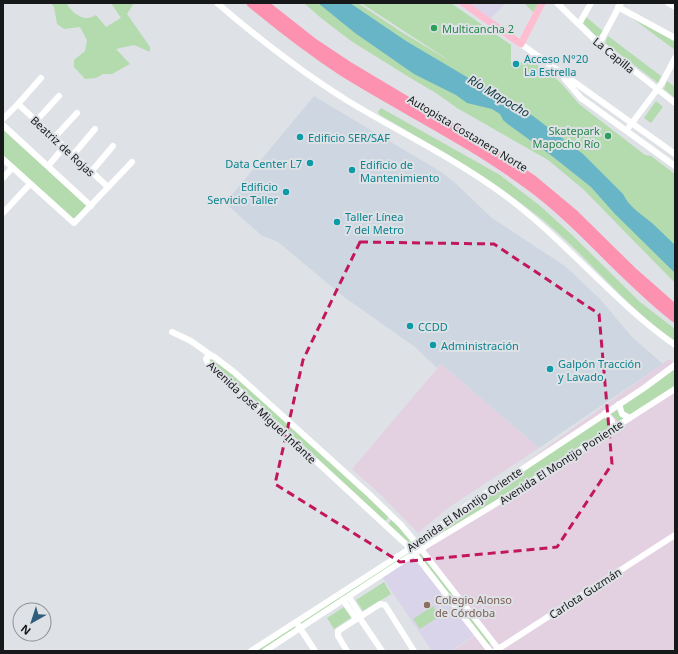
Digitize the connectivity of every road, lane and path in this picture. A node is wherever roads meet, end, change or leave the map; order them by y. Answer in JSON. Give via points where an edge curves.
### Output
{"nodes":[{"id":1,"x":217,"y":3,"type":"edge"},
{"id":2,"x":251,"y":3,"type":"edge"},
{"id":3,"x":263,"y":3,"type":"edge"},
{"id":4,"x":463,"y":3,"type":"edge"},
{"id":5,"x":542,"y":3,"type":"edge"},
{"id":6,"x":557,"y":3,"type":"edge"},
{"id":7,"x":590,"y":3,"type":"edge"},
{"id":8,"x":668,"y":3,"type":"edge"},
{"id":9,"x":619,"y":5,"type":"edge"},
{"id":10,"x":675,"y":7,"type":"edge"},
{"id":11,"x":579,"y":24,"type":"junction"},
{"id":12,"x":675,"y":38,"type":"edge"},
{"id":13,"x":521,"y":44,"type":"junction"},
{"id":14,"x":599,"y":44,"type":"junction"},
{"id":15,"x":675,"y":58,"type":"edge"},
{"id":16,"x":560,"y":72,"type":"junction"},
{"id":17,"x":41,"y":78,"type":"dead end"},
{"id":18,"x":658,"y":89,"type":"junction"},
{"id":19,"x":59,"y":96,"type":"dead end"},
{"id":20,"x":675,"y":103,"type":"edge"},
{"id":21,"x":18,"y":104,"type":"junction"},
{"id":22,"x":77,"y":113,"type":"dead end"},
{"id":23,"x":3,"y":119,"type":"edge"},
{"id":24,"x":36,"y":121,"type":"junction"},
{"id":25,"x":631,"y":124,"type":"junction"},
{"id":26,"x":3,"y":125,"type":"edge"},
{"id":27,"x":95,"y":129,"type":"dead end"},
{"id":28,"x":628,"y":132,"type":"junction"},
{"id":29,"x":54,"y":138,"type":"junction"},
{"id":30,"x":113,"y":146,"type":"dead end"},
{"id":31,"x":64,"y":147,"type":"junction"},
{"id":32,"x":675,"y":154,"type":"edge"},
{"id":33,"x":73,"y":155,"type":"junction"},
{"id":34,"x":3,"y":159,"type":"edge"},
{"id":35,"x":132,"y":162,"type":"dead end"},
{"id":36,"x":48,"y":166,"type":"junction"},
{"id":37,"x":675,"y":166,"type":"edge"},
{"id":38,"x":12,"y":168,"type":"junction"},
{"id":39,"x":91,"y":172,"type":"junction"},
{"id":40,"x":3,"y":178,"type":"edge"},
{"id":41,"x":30,"y":184,"type":"junction"},
{"id":42,"x":108,"y":187,"type":"junction"},
{"id":43,"x":91,"y":206,"type":"junction"},
{"id":44,"x":3,"y":213,"type":"edge"},
{"id":45,"x":675,"y":309,"type":"edge"},
{"id":46,"x":675,"y":318,"type":"edge"},
{"id":47,"x":172,"y":332,"type":"dead end"},
{"id":48,"x":675,"y":345,"type":"edge"},
{"id":49,"x":212,"y":356,"type":"junction"},
{"id":50,"x":675,"y":365,"type":"edge"},
{"id":51,"x":675,"y":389,"type":"edge"},
{"id":52,"x":620,"y":404,"type":"junction"},
{"id":53,"x":605,"y":413,"type":"junction"},
{"id":54,"x":630,"y":418,"type":"junction"},
{"id":55,"x":613,"y":429,"type":"junction"},
{"id":56,"x":390,"y":514,"type":"junction"},
{"id":57,"x":382,"y":523,"type":"junction"},
{"id":58,"x":675,"y":535,"type":"edge"},
{"id":59,"x":417,"y":544,"type":"junction"},
{"id":60,"x":410,"y":548,"type":"junction"},
{"id":61,"x":421,"y":550,"type":"junction"},
{"id":62,"x":415,"y":554,"type":"junction"},
{"id":63,"x":346,"y":599,"type":"junction"},
{"id":64,"x":359,"y":617,"type":"junction"},
{"id":65,"x":296,"y":622,"type":"junction"},
{"id":66,"x":300,"y":628,"type":"junction"},
{"id":67,"x":497,"y":650,"type":"edge"},
{"id":68,"x":251,"y":651,"type":"edge"},
{"id":69,"x":265,"y":651,"type":"edge"},
{"id":70,"x":315,"y":651,"type":"edge"},
{"id":71,"x":347,"y":651,"type":"edge"},
{"id":72,"x":382,"y":651,"type":"edge"},
{"id":73,"x":414,"y":651,"type":"edge"},
{"id":74,"x":490,"y":651,"type":"edge"}],
"edges":[{"from":1,"to":48,"type":"street","via":[[309,76],[505,195],[558,239],[641,319]]},
{"from":2,"to":46,"type":"highway","name":"Autopista Costanera Norte","via":[[324,60],[478,151],[528,184],[556,207],[638,287]]},
{"from":3,"to":45,"type":"highway","name":"Autopista Costanera Norte","via":[[347,65],[481,145],[532,179],[570,210]]},
{"from":4,"to":13,"type":"main road"},
{"from":5,"to":13,"type":"main road"},
{"from":6,"to":11,"type":"street","name":"La Capilla"},
{"from":7,"to":11,"type":"street"},
{"from":8,"to":10,"type":"street"},
{"from":9,"to":12,"type":"street"},
{"from":9,"to":14,"type":"street"},
{"from":11,"to":14,"type":"street","name":"La Capilla"},
{"from":13,"to":16,"type":"street"},
{"from":14,"to":18,"type":"street","name":"La Capilla"},
{"from":15,"to":18,"type":"street"},
{"from":16,"to":25,"type":"street"},
{"from":16,"to":28,"type":"street","via":[[581,98]]},
{"from":17,"to":21,"type":"street"},
{"from":18,"to":20,"type":"street","name":"La Capilla"},
{"from":18,"to":25,"type":"street"},
{"from":19,"to":24,"type":"street"},
{"from":21,"to":23,"type":"street"},
{"from":21,"to":24,"type":"street","name":"Beatriz de Rojas"},
{"from":22,"to":29,"type":"street"},
{"from":24,"to":29,"type":"street","name":"Beatriz de Rojas"},
{"from":25,"to":28,"type":"street"},
{"from":25,"to":32,"type":"street"},
{"from":26,"to":36,"type":"street"},
{"from":27,"to":33,"type":"street"},
{"from":28,"to":37,"type":"street"},
{"from":29,"to":31,"type":"street","name":"Beatriz de Rojas"},
{"from":30,"to":39,"type":"street"},
{"from":31,"to":33,"type":"street","name":"Beatriz de Rojas"},
{"from":31,"to":36,"type":"street"},
{"from":33,"to":39,"type":"street","name":"Beatriz de Rojas"},
{"from":34,"to":38,"type":"street"},
{"from":35,"to":42,"type":"street"},
{"from":36,"to":43,"type":"street"},
{"from":38,"to":40,"type":"street"},
{"from":38,"to":41,"type":"street"},
{"from":39,"to":42,"type":"street","name":"Beatriz de Rojas"},
{"from":41,"to":43,"type":"street","via":[[74,223]]},
{"from":41,"to":44,"type":"street"},
{"from":42,"to":43,"type":"street"},
{"from":47,"to":49,"type":"street","via":[[191,341]]},
{"from":49,"to":56,"type":"street","name":"Avenida José Miguel Infante","via":[[234,372]]},
{"from":49,"to":57,"type":"street","name":"Avenida José Miguel Infante","via":[[206,358],[208,364]]},
{"from":50,"to":52,"type":"street","name":"Avenida El Montijo Oriente"},
{"from":51,"to":54,"type":"street","name":"Avenida El Montijo Poniente"},
{"from":52,"to":53,"type":"street","name":"Avenida El Montijo Oriente"},
{"from":52,"to":54,"type":"street","via":[[622,414]]},
{"from":53,"to":55,"type":"street","via":[[612,421]]},
{"from":53,"to":59,"type":"street","name":"Avenida El Montijo Oriente","via":[[471,502]]},
{"from":54,"to":55,"type":"street","name":"Avenida El Montijo Poniente"},
{"from":55,"to":61,"type":"street","name":"Avenida El Montijo Poniente"},
{"from":56,"to":57,"type":"street","via":[[388,521]]},
{"from":56,"to":59,"type":"street","name":"Avenida José Miguel Infante"},
{"from":57,"to":60,"type":"street","name":"Avenida José Miguel Infante"},
{"from":58,"to":67,"type":"street","name":"Carlota Guzmán"},
{"from":59,"to":60,"type":"street","name":"Avenida El Montijo Oriente"},
{"from":59,"to":61,"type":"street","name":"Avenida José Miguel Infante"},
{"from":60,"to":62,"type":"street","name":"Avenida José Miguel Infante"},
{"from":60,"to":65,"type":"street","name":"Avenida El Montijo Oriente"},
{"from":61,"to":62,"type":"street","name":"Avenida El Montijo Poniente"},
{"from":61,"to":67,"type":"street","name":"Avenida José Miguel Infante"},
{"from":62,"to":63,"type":"street","name":"Avenida El Montijo Poniente"},
{"from":62,"to":74,"type":"street","name":"Avenida José Miguel Infante"},
{"from":63,"to":64,"type":"street"},
{"from":63,"to":66,"type":"street","name":"Avenida El Montijo Poniente"},
{"from":64,"to":71,"type":"street","via":[[337,633]]},
{"from":64,"to":72,"type":"street"},
{"from":64,"to":73,"type":"street","via":[[380,604],[385,605]]},
{"from":65,"to":66,"type":"street"},
{"from":65,"to":68,"type":"street","name":"Avenida El Montijo Oriente"},
{"from":66,"to":69,"type":"street","name":"Avenida El Montijo Poniente"},
{"from":66,"to":70,"type":"street"}]}
